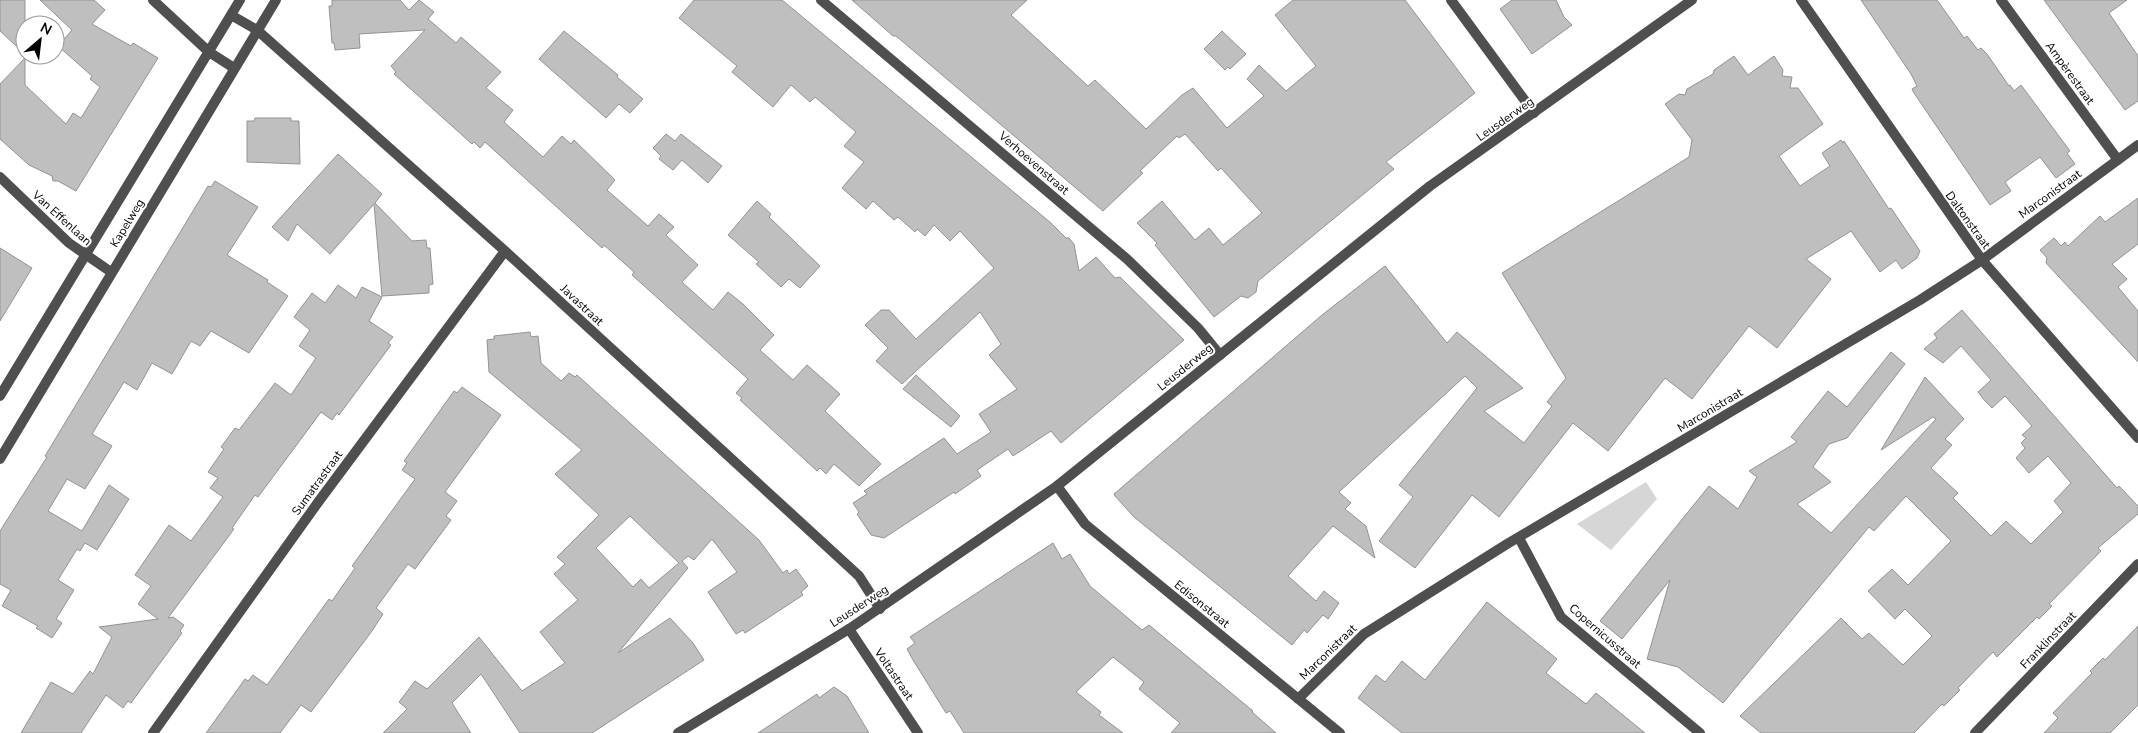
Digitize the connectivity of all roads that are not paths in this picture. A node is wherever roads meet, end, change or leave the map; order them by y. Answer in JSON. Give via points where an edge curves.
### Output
{"nodes":[{"id":1,"x":153,"y":0,"type":"edge"},
{"id":2,"x":240,"y":0,"type":"edge"},
{"id":3,"x":276,"y":0,"type":"edge"},
{"id":4,"x":821,"y":0,"type":"edge"},
{"id":5,"x":1451,"y":0,"type":"edge"},
{"id":6,"x":1692,"y":0,"type":"edge"},
{"id":7,"x":1801,"y":0,"type":"edge"},
{"id":8,"x":2001,"y":0,"type":"edge"},
{"id":9,"x":231,"y":15,"type":"junction"},
{"id":10,"x":257,"y":30,"type":"junction"},
{"id":11,"x":209,"y":52,"type":"junction"},
{"id":12,"x":234,"y":68,"type":"junction"},
{"id":13,"x":1534,"y":113,"type":"junction"},
{"id":14,"x":2138,"y":145,"type":"edge"},
{"id":15,"x":2118,"y":160,"type":"junction"},
{"id":16,"x":0,"y":177,"type":"edge"},
{"id":17,"x":505,"y":251,"type":"junction"},
{"id":18,"x":84,"y":255,"type":"junction"},
{"id":19,"x":1982,"y":260,"type":"junction"},
{"id":20,"x":112,"y":272,"type":"junction"},
{"id":21,"x":1220,"y":355,"type":"junction"},
{"id":22,"x":0,"y":396,"type":"edge"},
{"id":23,"x":2138,"y":438,"type":"edge"},
{"id":24,"x":0,"y":459,"type":"edge"},
{"id":25,"x":1056,"y":486,"type":"junction"},
{"id":26,"x":1518,"y":538,"type":"junction"},
{"id":27,"x":2138,"y":564,"type":"edge"},
{"id":28,"x":880,"y":609,"type":"junction"},
{"id":29,"x":849,"y":629,"type":"junction"},
{"id":30,"x":1298,"y":699,"type":"junction"},
{"id":31,"x":153,"y":733,"type":"edge"},
{"id":32,"x":678,"y":733,"type":"edge"},
{"id":33,"x":918,"y":733,"type":"edge"},
{"id":34,"x":1340,"y":733,"type":"edge"},
{"id":35,"x":1700,"y":733,"type":"edge"},
{"id":36,"x":1975,"y":733,"type":"edge"}],
"edges":[{"from":1,"to":11,"type":"street"},
{"from":2,"to":9,"type":"street","name":"Kapelweg"},
{"from":3,"to":10,"type":"street","name":"Kapelweg"},
{"from":4,"to":21,"type":"street","name":"Verhoevenstraat","via":[[1127,259],[1198,328]]},
{"from":5,"to":13,"type":"street"},
{"from":6,"to":13,"type":"street","name":"Leusderweg"},
{"from":7,"to":19,"type":"street","name":"Daltonstraat"},
{"from":8,"to":15,"type":"street","name":"Ampèrestraat"},
{"from":9,"to":10,"type":"street","name":"Javastraat"},
{"from":9,"to":11,"type":"street","name":"Kapelweg"},
{"from":10,"to":12,"type":"street","name":"Kapelweg"},
{"from":10,"to":17,"type":"street","name":"Javastraat"},
{"from":11,"to":12,"type":"street"},
{"from":11,"to":18,"type":"street","name":"Kapelweg"},
{"from":12,"to":20,"type":"street","name":"Kapelweg"},
{"from":13,"to":21,"type":"street","name":"Leusderweg","via":[[1430,186]]},
{"from":14,"to":15,"type":"street","name":"Marconistraat"},
{"from":15,"to":19,"type":"street","name":"Marconistraat"},
{"from":16,"to":18,"type":"street","name":"Van Effenlaan"},
{"from":17,"to":28,"type":"street","name":"Javastraat","via":[[859,576]]},
{"from":17,"to":31,"type":"street","name":"Sumatrastraat","via":[[319,501]]},
{"from":18,"to":20,"type":"street","name":"Van Effenlaan"},
{"from":18,"to":22,"type":"street","name":"Kapelweg"},
{"from":19,"to":23,"type":"street","name":"Daltonstraat"},
{"from":19,"to":26,"type":"street","name":"Marconistraat","via":[[1912,305]]},
{"from":20,"to":24,"type":"street","name":"Kapelweg"},
{"from":21,"to":25,"type":"street","name":"Leusderweg"},
{"from":25,"to":28,"type":"street","name":"Leusderweg"},
{"from":25,"to":30,"type":"street","name":"Edisonstraat","via":[[1085,524]]},
{"from":26,"to":30,"type":"street","name":"Marconistraat","via":[[1364,634]]},
{"from":26,"to":35,"type":"street","name":"Copernicusstraat","via":[[1561,617]]},
{"from":27,"to":36,"type":"street","name":"Franklinstraat"},
{"from":28,"to":29,"type":"street","name":"Leusderweg"},
{"from":29,"to":32,"type":"street","name":"Leusderweg"},
{"from":29,"to":33,"type":"street","name":"Voltastraat"},
{"from":30,"to":34,"type":"street","name":"Edisonstraat"}]}
